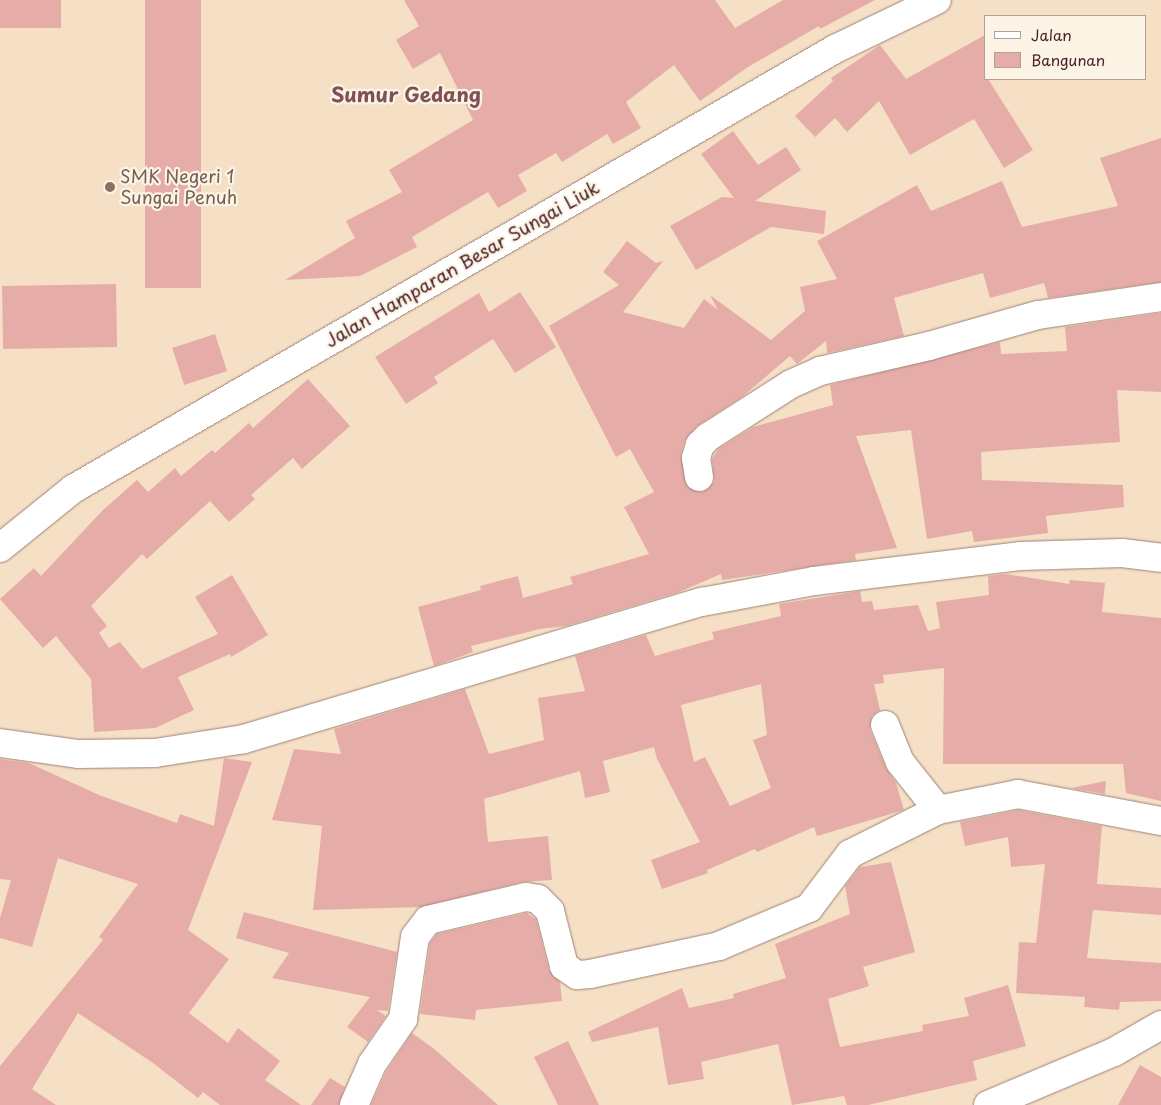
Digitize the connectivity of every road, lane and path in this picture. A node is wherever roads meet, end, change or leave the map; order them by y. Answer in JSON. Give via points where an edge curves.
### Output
{"nodes":[{"id":1,"x":937,"y":0,"type":"edge"},
{"id":2,"x":1161,"y":297,"type":"edge"},
{"id":3,"x":699,"y":477,"type":"dead end"},
{"id":4,"x":0,"y":548,"type":"edge"},
{"id":5,"x":1161,"y":558,"type":"edge"},
{"id":6,"x":885,"y":725,"type":"dead end"},
{"id":7,"x":0,"y":743,"type":"edge"},
{"id":8,"x":938,"y":810,"type":"junction"},
{"id":9,"x":1161,"y":821,"type":"edge"},
{"id":10,"x":1161,"y":1026,"type":"edge"},
{"id":11,"x":354,"y":1105,"type":"edge"},
{"id":12,"x":988,"y":1105,"type":"edge"}],
"edges":[{"from":1,"to":4,"type":"street","name":"Jalan Hamparan Besar Sungai Liuk","via":[[835,49],[73,489]]},
{"from":2,"to":3,"type":"street","via":[[1038,315],[929,346],[820,371],[791,384],[708,437],[700,445],[696,458]]},
{"from":5,"to":7,"type":"street","via":[[1122,554],[1022,556],[814,582],[702,602],[226,742],[155,753],[78,754]]},
{"from":6,"to":8,"type":"street","via":[[900,762]]},
{"from":8,"to":9,"type":"street","via":[[1018,794]]},
{"from":8,"to":11,"type":"street","via":[[850,854],[809,908],[719,946],[590,974],[576,975],[564,966],[550,911],[538,899],[526,896],[428,920],[415,937],[403,1019],[372,1064]]},
{"from":10,"to":12,"type":"street","via":[[1114,1052]]}]}
